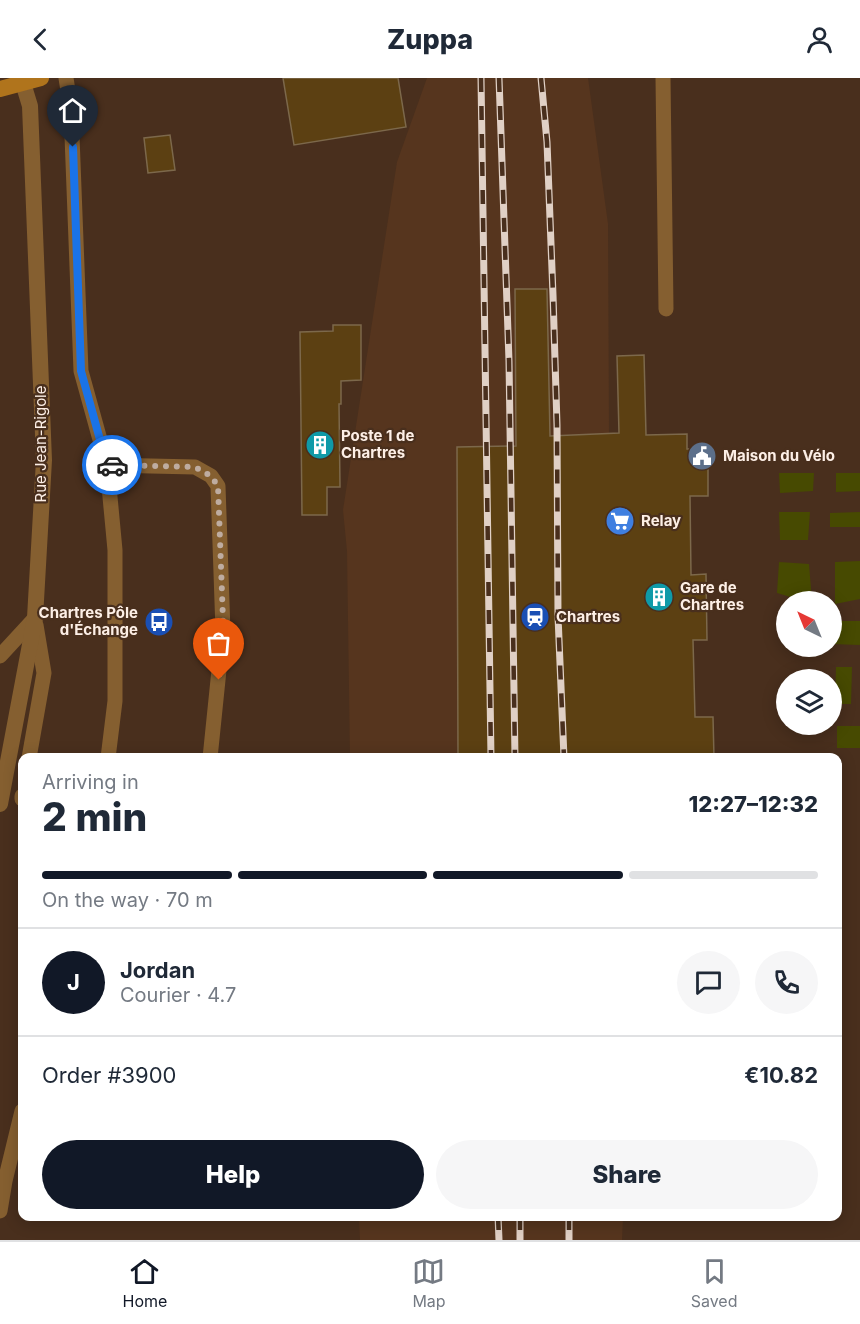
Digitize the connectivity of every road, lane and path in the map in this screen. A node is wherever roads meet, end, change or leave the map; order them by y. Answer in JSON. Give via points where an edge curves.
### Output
{"nodes":[{"id":1,"x":41,"y":78,"type":"edge"},
{"id":2,"x":66,"y":78,"type":"edge"},
{"id":3,"x":663,"y":78,"type":"edge"},
{"id":4,"x":23,"y":83,"type":"junction"},
{"id":5,"x":0,"y":89,"type":"edge"},
{"id":6,"x":666,"y":309,"type":"dead end"},
{"id":7,"x":107,"y":465,"type":"junction"},
{"id":8,"x":34,"y":618,"type":"junction"},
{"id":9,"x":0,"y":656,"type":"edge"},
{"id":10,"x":30,"y":753,"type":"edge"},
{"id":11,"x":109,"y":753,"type":"edge"},
{"id":12,"x":211,"y":753,"type":"edge"},
{"id":13,"x":0,"y":804,"type":"edge"},
{"id":14,"x":18,"y":1128,"type":"edge"},
{"id":15,"x":0,"y":1211,"type":"edge"}],
"edges":[{"from":1,"to":4,"type":"main road"},
{"from":2,"to":7,"type":"lane","via":[[72,132],[81,371]]},
{"from":3,"to":6,"type":"lane"},
{"from":4,"to":5,"type":"main road"},
{"from":4,"to":8,"type":"street","name":"Rue Jean-Rigole","via":[[30,106],[44,460]]},
{"from":7,"to":11,"type":"lane","via":[[116,585],[115,701]]},
{"from":7,"to":12,"type":"lane","via":[[195,467],[211,476],[218,486],[223,631]]},
{"from":8,"to":9,"type":"lane"},
{"from":8,"to":10,"type":"lane","via":[[44,673]]},
{"from":8,"to":13,"type":"street","name":"Rue Jean-Rigole"},
{"from":14,"to":15,"type":"lane"}]}
